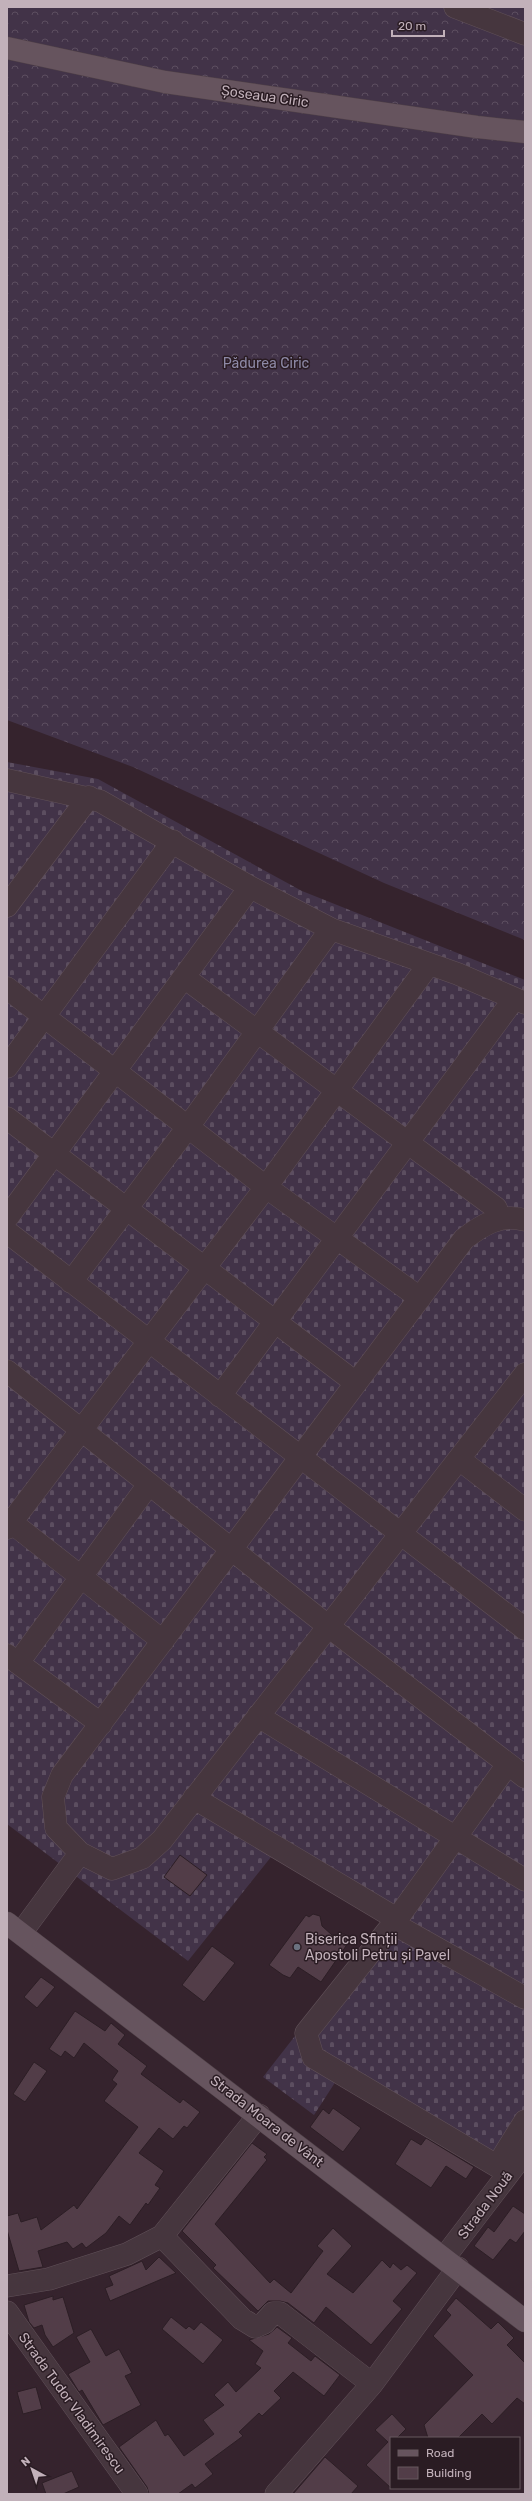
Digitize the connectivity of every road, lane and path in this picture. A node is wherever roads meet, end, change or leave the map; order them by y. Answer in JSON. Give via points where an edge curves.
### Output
{"nodes":[{"id":1,"x":455,"y":7,"type":"edge"},
{"id":2,"x":525,"y":34,"type":"edge"},
{"id":3,"x":7,"y":48,"type":"edge"},
{"id":4,"x":525,"y":132,"type":"edge"},
{"id":5,"x":7,"y":780,"type":"edge"},
{"id":6,"x":89,"y":797,"type":"junction"},
{"id":7,"x":173,"y":841,"type":"junction"},
{"id":8,"x":250,"y":887,"type":"junction"},
{"id":9,"x":7,"y":906,"type":"edge"},
{"id":10,"x":331,"y":928,"type":"junction"},
{"id":11,"x":429,"y":964,"type":"junction"},
{"id":12,"x":185,"y":978,"type":"junction"},
{"id":13,"x":7,"y":988,"type":"edge"},
{"id":14,"x":519,"y":1001,"type":"edge"},
{"id":15,"x":45,"y":1018,"type":"junction"},
{"id":16,"x":258,"y":1032,"type":"junction"},
{"id":17,"x":7,"y":1067,"type":"edge"},
{"id":18,"x":116,"y":1072,"type":"junction"},
{"id":19,"x":338,"y":1091,"type":"junction"},
{"id":20,"x":7,"y":1118,"type":"edge"},
{"id":21,"x":188,"y":1127,"type":"junction"},
{"id":22,"x":408,"y":1142,"type":"junction"},
{"id":23,"x":54,"y":1154,"type":"junction"},
{"id":24,"x":266,"y":1187,"type":"junction"},
{"id":25,"x":126,"y":1210,"type":"junction"},
{"id":26,"x":7,"y":1218,"type":"edge"},
{"id":27,"x":500,"y":1218,"type":"junction"},
{"id":28,"x":525,"y":1220,"type":"edge"},
{"id":29,"x":7,"y":1232,"type":"edge"},
{"id":30,"x":338,"y":1239,"type":"junction"},
{"id":31,"x":204,"y":1269,"type":"junction"},
{"id":32,"x":71,"y":1282,"type":"junction"},
{"id":33,"x":420,"y":1298,"type":"junction"},
{"id":34,"x":275,"y":1322,"type":"junction"},
{"id":35,"x":150,"y":1342,"type":"junction"},
{"id":36,"x":7,"y":1371,"type":"edge"},
{"id":37,"x":525,"y":1375,"type":"edge"},
{"id":38,"x":356,"y":1383,"type":"junction"},
{"id":39,"x":220,"y":1396,"type":"junction"},
{"id":40,"x":81,"y":1430,"type":"junction"},
{"id":41,"x":300,"y":1458,"type":"junction"},
{"id":42,"x":459,"y":1459,"type":"junction"},
{"id":43,"x":149,"y":1484,"type":"junction"},
{"id":44,"x":525,"y":1510,"type":"edge"},
{"id":45,"x":8,"y":1523,"type":"edge"},
{"id":46,"x":400,"y":1536,"type":"junction"},
{"id":47,"x":231,"y":1550,"type":"junction"},
{"id":48,"x":81,"y":1577,"type":"junction"},
{"id":49,"x":328,"y":1626,"type":"junction"},
{"id":50,"x":524,"y":1626,"type":"edge"},
{"id":51,"x":163,"y":1641,"type":"junction"},
{"id":52,"x":13,"y":1659,"type":"edge"},
{"id":53,"x":258,"y":1716,"type":"junction"},
{"id":54,"x":101,"y":1724,"type":"junction"},
{"id":55,"x":517,"y":1771,"type":"edge"},
{"id":56,"x":194,"y":1798,"type":"junction"},
{"id":57,"x":456,"y":1838,"type":"junction"},
{"id":58,"x":80,"y":1853,"type":"junction"},
{"id":59,"x":525,"y":1880,"type":"edge"},
{"id":60,"x":396,"y":1919,"type":"junction"},
{"id":61,"x":14,"y":1928,"type":"edge"},
{"id":62,"x":525,"y":1998,"type":"edge"},
{"id":63,"x":259,"y":2116,"type":"junction"},
{"id":64,"x":525,"y":2121,"type":"edge"},
{"id":65,"x":525,"y":2152,"type":"edge"},
{"id":66,"x":162,"y":2236,"type":"junction"},
{"id":67,"x":451,"y":2263,"type":"junction"},
{"id":68,"x":7,"y":2286,"type":"edge"},
{"id":69,"x":7,"y":2312,"type":"edge"},
{"id":70,"x":525,"y":2321,"type":"edge"},
{"id":71,"x":372,"y":2384,"type":"junction"},
{"id":72,"x":137,"y":2494,"type":"edge"},
{"id":73,"x":276,"y":2494,"type":"edge"}],
"edges":[{"from":1,"to":2,"type":"street"},
{"from":3,"to":4,"type":"main road","name":"Șoseaua Ciric","via":[[165,82]]},
{"from":5,"to":6,"type":"street"},
{"from":6,"to":7,"type":"street","via":[[120,810]]},
{"from":6,"to":9,"type":"street"},
{"from":7,"to":8,"type":"street"},
{"from":7,"to":15,"type":"street"},
{"from":8,"to":10,"type":"street"},
{"from":8,"to":12,"type":"street"},
{"from":10,"to":11,"type":"street"},
{"from":10,"to":16,"type":"street"},
{"from":11,"to":14,"type":"street"},
{"from":11,"to":19,"type":"street"},
{"from":12,"to":16,"type":"street"},
{"from":12,"to":18,"type":"street"},
{"from":13,"to":15,"type":"street"},
{"from":14,"to":22,"type":"street"},
{"from":15,"to":17,"type":"street"},
{"from":15,"to":18,"type":"street"},
{"from":16,"to":19,"type":"street"},
{"from":16,"to":21,"type":"street"},
{"from":18,"to":21,"type":"street"},
{"from":18,"to":23,"type":"street"},
{"from":19,"to":22,"type":"street"},
{"from":19,"to":24,"type":"street"},
{"from":20,"to":23,"type":"street"},
{"from":21,"to":24,"type":"street"},
{"from":21,"to":25,"type":"street"},
{"from":22,"to":27,"type":"street","via":[[496,1208]]},
{"from":22,"to":30,"type":"street"},
{"from":23,"to":25,"type":"street"},
{"from":23,"to":26,"type":"street"},
{"from":24,"to":30,"type":"street"},
{"from":24,"to":31,"type":"street"},
{"from":25,"to":31,"type":"street"},
{"from":25,"to":32,"type":"street"},
{"from":27,"to":28,"type":"street"},
{"from":27,"to":33,"type":"street","via":[[481,1226],[464,1239]]},
{"from":29,"to":32,"type":"street"},
{"from":30,"to":33,"type":"street"},
{"from":30,"to":34,"type":"street"},
{"from":31,"to":34,"type":"street"},
{"from":31,"to":35,"type":"street"},
{"from":32,"to":35,"type":"street"},
{"from":33,"to":38,"type":"street"},
{"from":34,"to":38,"type":"street"},
{"from":34,"to":39,"type":"street"},
{"from":35,"to":39,"type":"street"},
{"from":35,"to":40,"type":"street"},
{"from":36,"to":40,"type":"street"},
{"from":37,"to":42,"type":"street"},
{"from":38,"to":41,"type":"street"},
{"from":39,"to":41,"type":"street"},
{"from":40,"to":43,"type":"street"},
{"from":40,"to":45,"type":"street"},
{"from":41,"to":46,"type":"street"},
{"from":41,"to":47,"type":"street"},
{"from":42,"to":44,"type":"street"},
{"from":42,"to":46,"type":"street"},
{"from":43,"to":47,"type":"street"},
{"from":43,"to":48,"type":"street"},
{"from":45,"to":48,"type":"street"},
{"from":46,"to":49,"type":"street"},
{"from":46,"to":50,"type":"street"},
{"from":47,"to":49,"type":"street"},
{"from":47,"to":51,"type":"street"},
{"from":48,"to":51,"type":"street"},
{"from":48,"to":52,"type":"street"},
{"from":49,"to":53,"type":"street"},
{"from":49,"to":55,"type":"street"},
{"from":51,"to":54,"type":"street"},
{"from":52,"to":54,"type":"street"},
{"from":53,"to":56,"type":"street"},
{"from":53,"to":57,"type":"street"},
{"from":54,"to":58,"type":"street","via":[[62,1775],[53,1797],[56,1828]]},
{"from":55,"to":57,"type":"street"},
{"from":56,"to":58,"type":"street","via":[[162,1840],[142,1858],[112,1868]]},
{"from":56,"to":60,"type":"street"},
{"from":57,"to":59,"type":"street"},
{"from":57,"to":60,"type":"street"},
{"from":58,"to":61,"type":"street"},
{"from":60,"to":62,"type":"street","via":[[401,1928]]},
{"from":60,"to":64,"type":"street","via":[[306,2033],[313,2057],[497,2166]]},
{"from":61,"to":63,"type":"main road","name":"Strada Moara de Vânt"},
{"from":63,"to":66,"type":"street"},
{"from":63,"to":67,"type":"main road","name":"Strada Moara de Vânt"},
{"from":65,"to":67,"type":"street","name":"Strada Nouă"},
{"from":66,"to":68,"type":"street","via":[[120,2257],[49,2279]]},
{"from":66,"to":71,"type":"street","via":[[242,2319],[255,2327],[264,2323],[273,2313],[280,2313]]},
{"from":67,"to":70,"type":"main road","name":"Strada Moara de Vânt"},
{"from":67,"to":71,"type":"street","name":"Strada Nouă"},
{"from":69,"to":72,"type":"street","name":"Strada Tudor Vladimirescu"},
{"from":71,"to":73,"type":"street","name":"Strada Nouă"}]}
